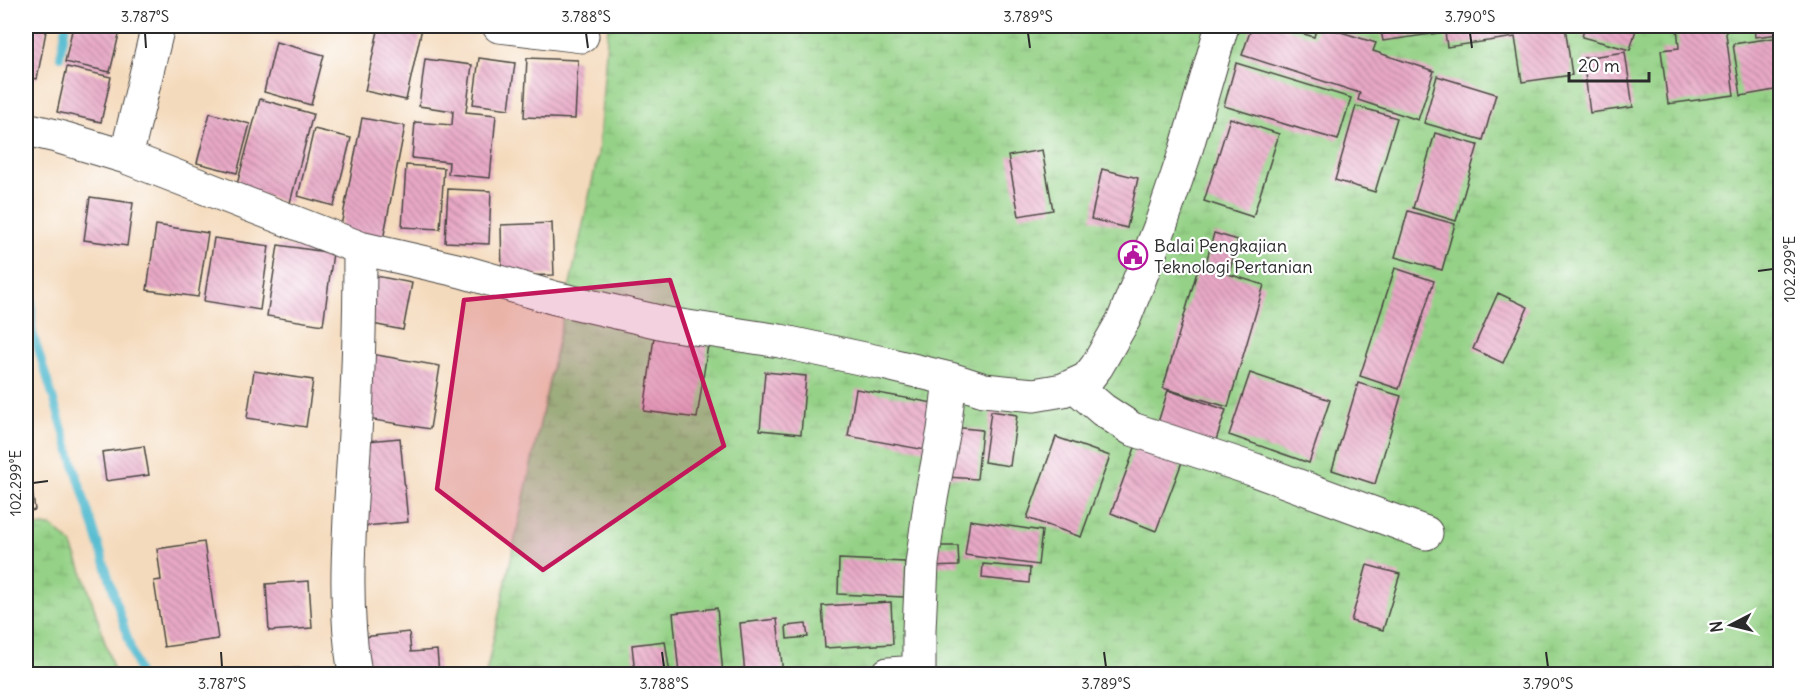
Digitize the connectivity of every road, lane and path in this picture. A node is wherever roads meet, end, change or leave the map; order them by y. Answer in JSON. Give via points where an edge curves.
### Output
{"nodes":[{"id":1,"x":158,"y":26,"type":"edge"},
{"id":2,"x":499,"y":26,"type":"edge"},
{"id":3,"x":1222,"y":26,"type":"edge"},
{"id":4,"x":582,"y":36,"type":"dead end"},
{"id":5,"x":26,"y":129,"type":"edge"},
{"id":6,"x":126,"y":158,"type":"junction"},
{"id":7,"x":360,"y":248,"type":"junction"},
{"id":8,"x":950,"y":379,"type":"junction"},
{"id":9,"x":1075,"y":386,"type":"junction"},
{"id":10,"x":1426,"y":533,"type":"dead end"},
{"id":11,"x":909,"y":674,"type":"edge"},
{"id":12,"x":355,"y":675,"type":"edge"}],
"edges":[{"from":1,"to":6,"type":"street"},
{"from":2,"to":4,"type":"street"},
{"from":3,"to":9,"type":"street","via":[[1182,164],[1124,319],[1097,366]]},
{"from":5,"to":6,"type":"street"},
{"from":6,"to":7,"type":"street"},
{"from":7,"to":8,"type":"street","via":[[668,324],[780,341]]},
{"from":7,"to":12,"type":"street","via":[[357,397],[347,562]]},
{"from":8,"to":9,"type":"street","via":[[984,390],[1021,394]]},
{"from":8,"to":11,"type":"street","via":[[922,564],[919,630]]},
{"from":9,"to":10,"type":"street","via":[[1132,429]]}]}
